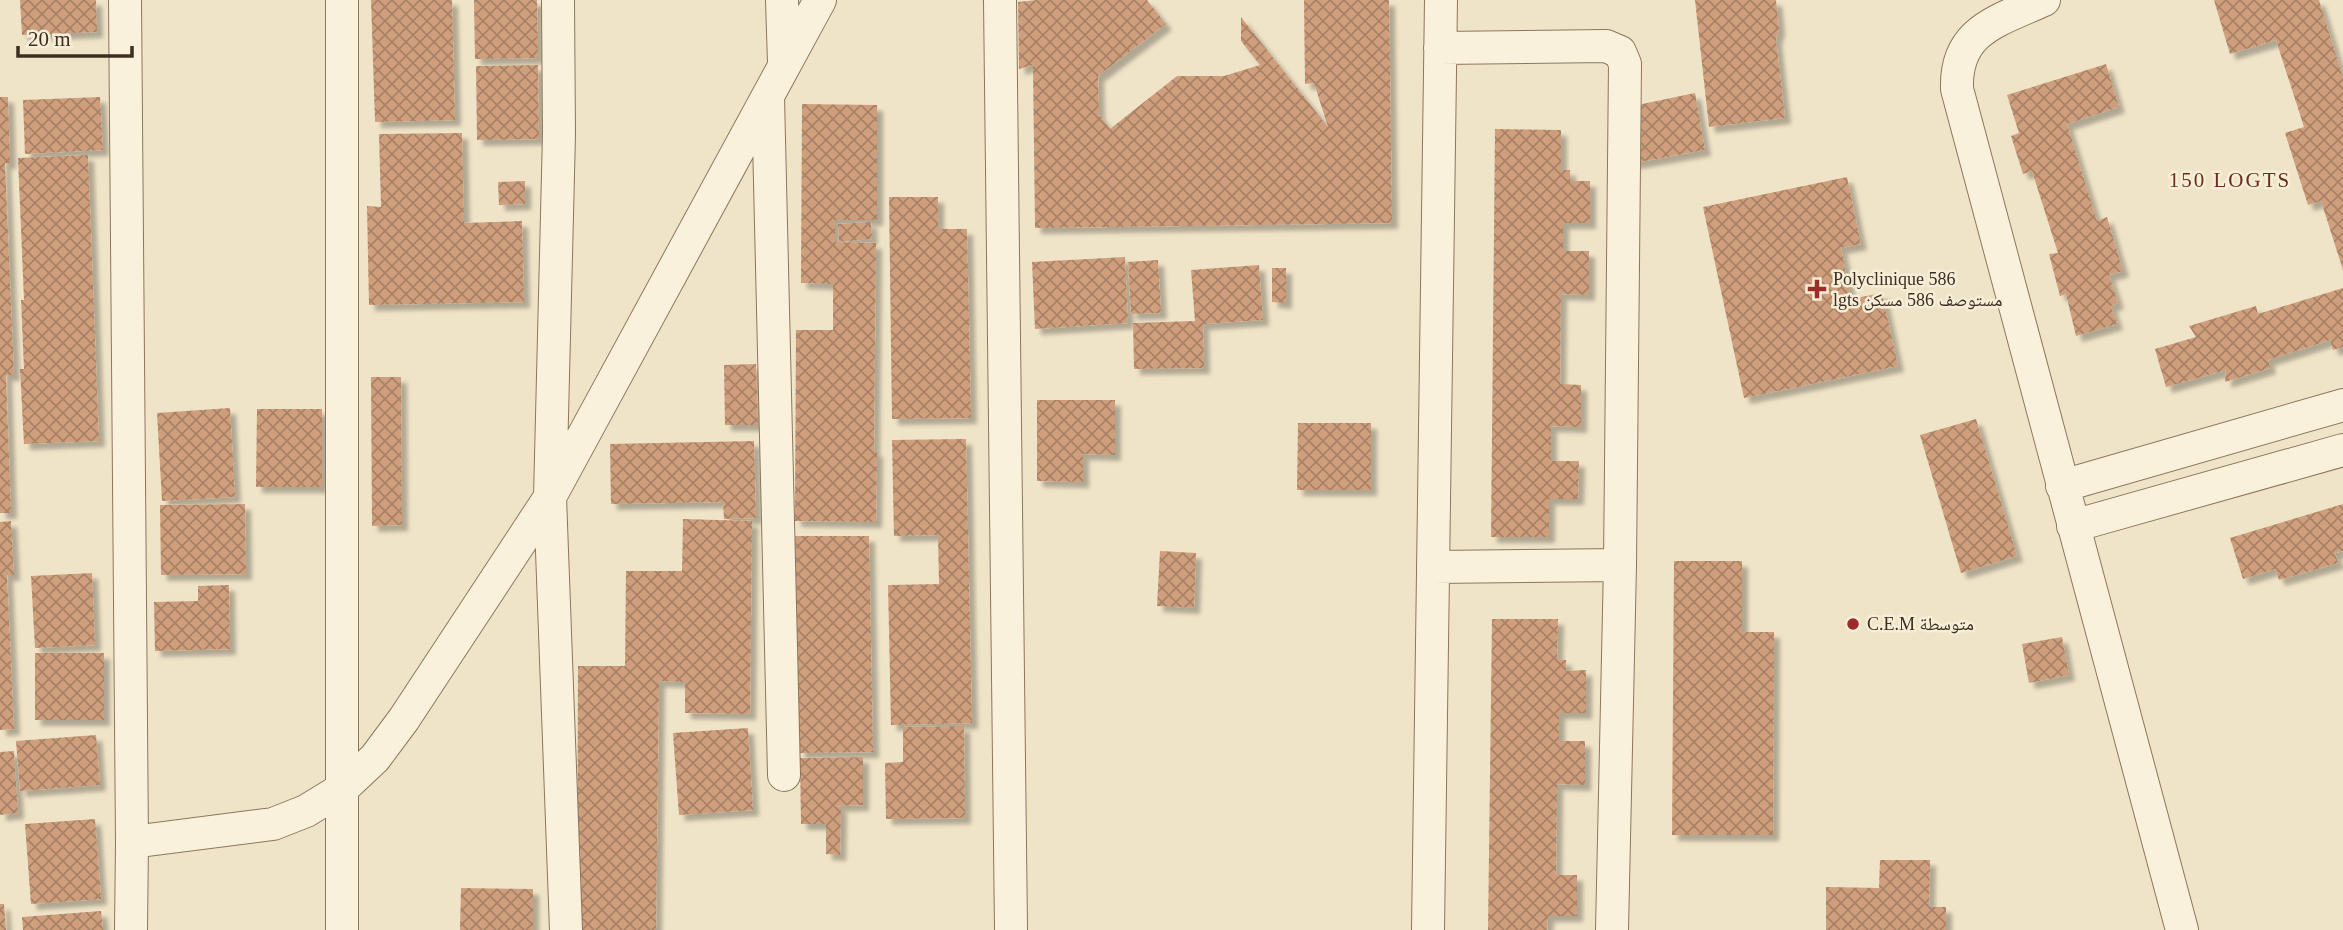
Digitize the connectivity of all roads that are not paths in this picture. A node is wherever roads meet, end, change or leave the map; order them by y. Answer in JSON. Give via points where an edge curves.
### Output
{"nodes":[{"id":1,"x":125,"y":0,"type":"edge"},
{"id":2,"x":342,"y":0,"type":"edge"},
{"id":3,"x":558,"y":0,"type":"edge"},
{"id":4,"x":782,"y":0,"type":"edge"},
{"id":5,"x":820,"y":0,"type":"edge"},
{"id":6,"x":1000,"y":0,"type":"edge"},
{"id":7,"x":1441,"y":0,"type":"edge"},
{"id":8,"x":2043,"y":0,"type":"edge"},
{"id":9,"x":1440,"y":48,"type":"junction"},
{"id":10,"x":784,"y":64,"type":"junction"},
{"id":11,"x":768,"y":94,"type":"junction"},
{"id":12,"x":2343,"y":405,"type":"edge"},
{"id":13,"x":2343,"y":450,"type":"edge"},
{"id":14,"x":2062,"y":486,"type":"junction"},
{"id":15,"x":550,"y":496,"type":"junction"},
{"id":16,"x":2073,"y":527,"type":"junction"},
{"id":17,"x":1620,"y":565,"type":"junction"},
{"id":18,"x":1433,"y":567,"type":"junction"},
{"id":19,"x":784,"y":775,"type":"dead end"},
{"id":20,"x":342,"y":789,"type":"junction"},
{"id":21,"x":132,"y":842,"type":"junction"},
{"id":22,"x":131,"y":930,"type":"edge"},
{"id":23,"x":342,"y":930,"type":"edge"},
{"id":24,"x":566,"y":930,"type":"edge"},
{"id":25,"x":1012,"y":930,"type":"edge"},
{"id":26,"x":1428,"y":930,"type":"edge"},
{"id":27,"x":1612,"y":930,"type":"edge"},
{"id":28,"x":2182,"y":930,"type":"edge"}],
"edges":[{"from":1,"to":21,"type":"street"},
{"from":2,"to":20,"type":"street"},
{"from":3,"to":15,"type":"street"},
{"from":4,"to":10,"type":"street"},
{"from":5,"to":10,"type":"street"},
{"from":6,"to":25,"type":"street"},
{"from":7,"to":9,"type":"street"},
{"from":8,"to":14,"type":"street","via":[[1972,37],[1956,71]]},
{"from":9,"to":17,"type":"street","via":[[1606,46],[1620,52],[1625,64]]},
{"from":9,"to":18,"type":"street"},
{"from":10,"to":11,"type":"street"},
{"from":11,"to":15,"type":"street"},
{"from":11,"to":19,"type":"street"},
{"from":12,"to":14,"type":"street"},
{"from":13,"to":16,"type":"street"},
{"from":14,"to":16,"type":"street"},
{"from":15,"to":20,"type":"street","via":[[404,719],[375,758]]},
{"from":15,"to":24,"type":"street"},
{"from":16,"to":28,"type":"street"},
{"from":17,"to":18,"type":"street"},
{"from":17,"to":27,"type":"street"},
{"from":18,"to":26,"type":"street"},
{"from":20,"to":21,"type":"street","via":[[273,824]]},
{"from":20,"to":23,"type":"street"},
{"from":21,"to":22,"type":"street"}]}
